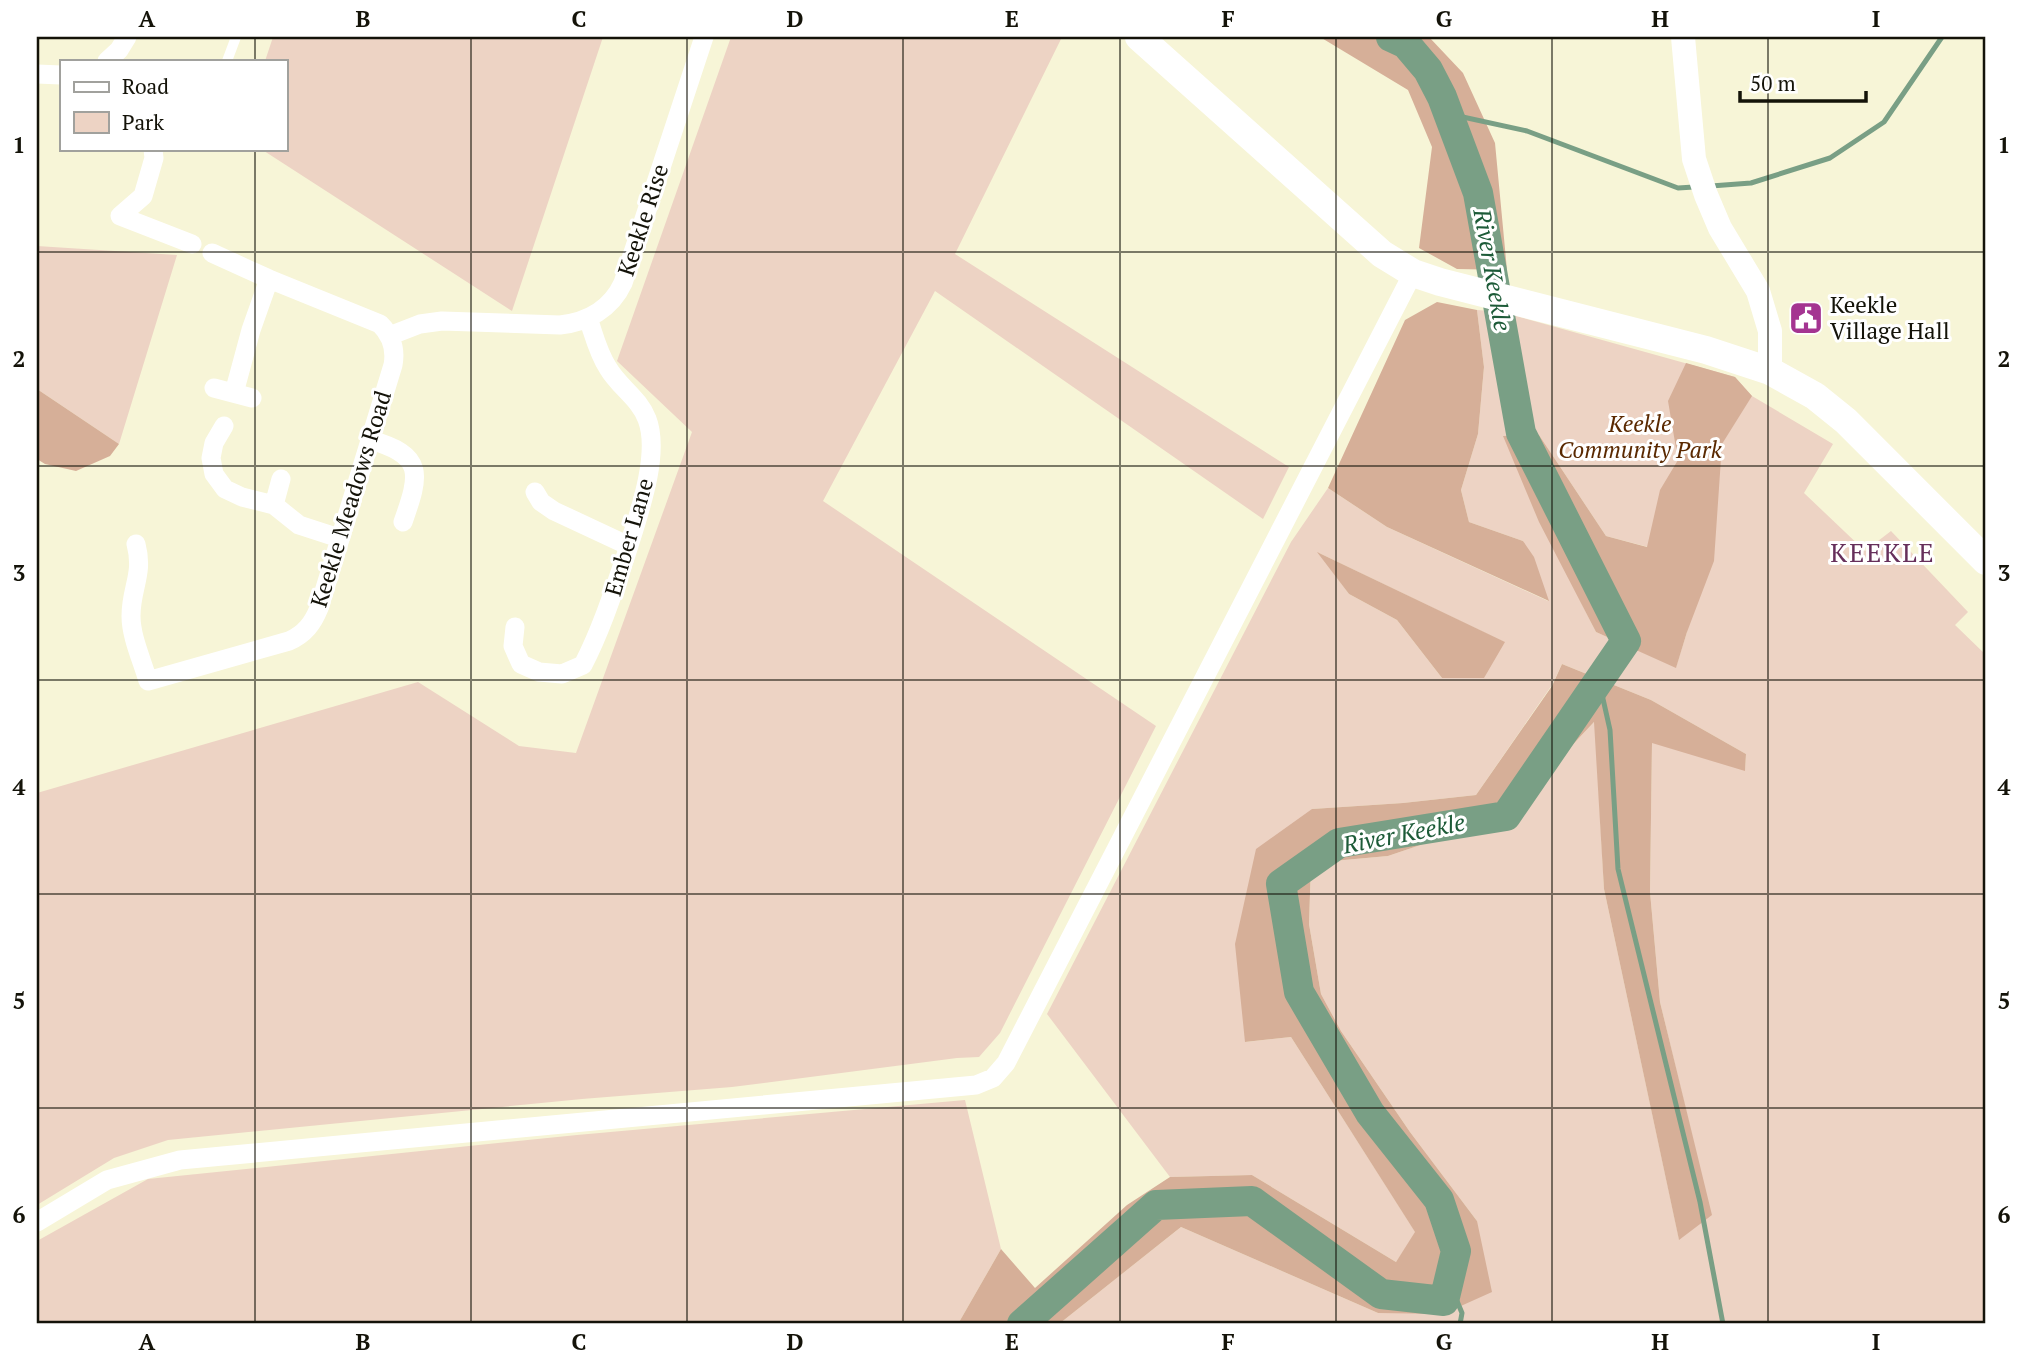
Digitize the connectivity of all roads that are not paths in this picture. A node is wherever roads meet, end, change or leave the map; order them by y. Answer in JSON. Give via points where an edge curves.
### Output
{"nodes":[{"id":1,"x":127,"y":37,"type":"edge"},
{"id":2,"x":236,"y":37,"type":"edge"},
{"id":3,"x":704,"y":37,"type":"edge"},
{"id":4,"x":1139,"y":37,"type":"edge"},
{"id":5,"x":1683,"y":37,"type":"edge"},
{"id":6,"x":108,"y":60,"type":"edge"},
{"id":7,"x":228,"y":60,"type":"edge"},
{"id":8,"x":37,"y":74,"type":"edge"},
{"id":9,"x":60,"y":75,"type":"edge"},
{"id":10,"x":153,"y":150,"type":"edge"},
{"id":11,"x":192,"y":244,"type":"dead end"},
{"id":12,"x":212,"y":253,"type":"dead end"},
{"id":13,"x":1413,"y":273,"type":"junction"},
{"id":14,"x":269,"y":279,"type":"junction"},
{"id":15,"x":588,"y":318,"type":"junction"},
{"id":16,"x":389,"y":336,"type":"junction"},
{"id":17,"x":1770,"y":371,"type":"junction"},
{"id":18,"x":214,"y":388,"type":"dead end"},
{"id":19,"x":224,"y":426,"type":"dead end"},
{"id":20,"x":370,"y":440,"type":"junction"},
{"id":21,"x":281,"y":480,"type":"dead end"},
{"id":22,"x":535,"y":492,"type":"dead end"},
{"id":23,"x":274,"y":505,"type":"junction"},
{"id":24,"x":403,"y":522,"type":"dead end"},
{"id":25,"x":339,"y":538,"type":"junction"},
{"id":26,"x":136,"y":544,"type":"dead end"},
{"id":27,"x":629,"y":545,"type":"junction"},
{"id":28,"x":1986,"y":561,"type":"edge"},
{"id":29,"x":514,"y":627,"type":"dead end"},
{"id":30,"x":37,"y":1222,"type":"edge"}],
"edges":[{"from":1,"to":6,"type":"street"},
{"from":2,"to":7,"type":"lane"},
{"from":3,"to":15,"type":"street","name":"Keekle Rise","via":[[623,283],[611,302]]},
{"from":4,"to":13,"type":"main road","via":[[1381,254]]},
{"from":5,"to":17,"type":"street","via":[[1694,159],[1720,228],[1758,290],[1770,331]]},
{"from":8,"to":9,"type":"street"},
{"from":10,"to":11,"type":"street","via":[[143,196],[120,216]]},
{"from":12,"to":14,"type":"street"},
{"from":13,"to":17,"type":"main road"},
{"from":13,"to":30,"type":"street","via":[[1012,1052],[993,1078],[976,1085],[180,1160],[107,1180]]},
{"from":14,"to":16,"type":"street","via":[[373,320]]},
{"from":14,"to":18,"type":"street","via":[[251,330],[243,396]]},
{"from":15,"to":16,"type":"street","name":"Keekle Rise","via":[[560,325],[429,322]]},
{"from":15,"to":27,"type":"street","name":"Ember Lane","via":[[609,370],[640,404],[648,420],[651,442],[645,496]]},
{"from":16,"to":20,"type":"street","name":"Keekle Meadows Road","via":[[393,365]]},
{"from":17,"to":28,"type":"main road","via":[[1815,396],[1846,421]]},
{"from":19,"to":23,"type":"street","via":[[211,453],[217,480],[235,495]]},
{"from":20,"to":24,"type":"street","via":[[405,453],[413,465],[415,480]]},
{"from":20,"to":25,"type":"street","name":"Keekle Meadows Road"},
{"from":21,"to":23,"type":"street"},
{"from":22,"to":27,"type":"street","via":[[554,511]]},
{"from":23,"to":25,"type":"street","via":[[299,525]]},
{"from":25,"to":26,"type":"street","name":"Keekle Meadows Road","via":[[319,608],[299,636],[148,681],[131,618],[140,568]]},
{"from":27,"to":29,"type":"street","name":"Ember Lane","via":[[605,618],[583,665],[562,674],[539,672],[521,664],[513,646]]}]}
